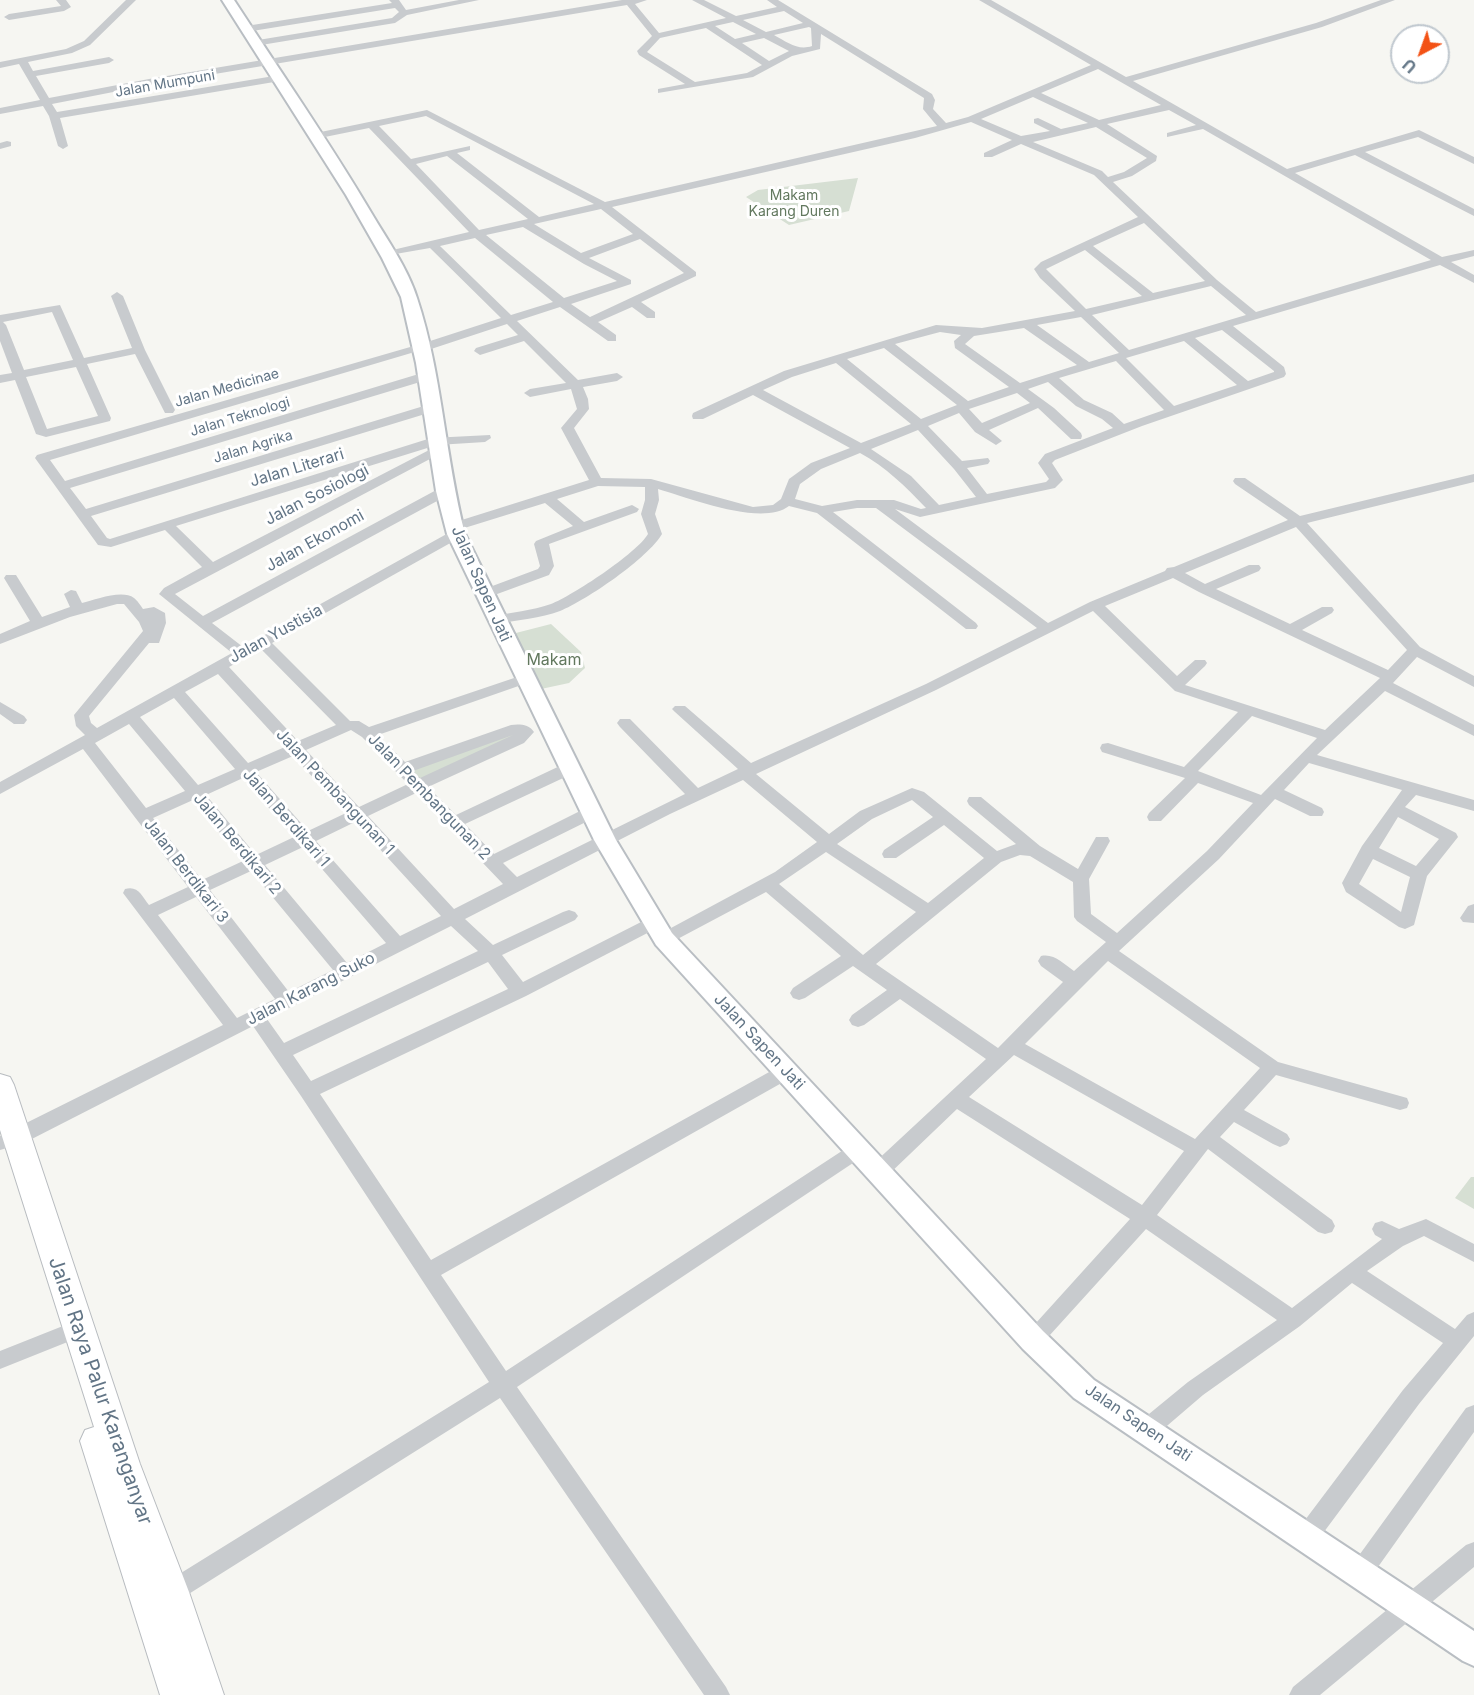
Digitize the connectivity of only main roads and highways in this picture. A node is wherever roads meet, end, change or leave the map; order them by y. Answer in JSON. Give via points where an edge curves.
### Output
{"nodes":[{"id":1,"x":0,"y":1085,"type":"edge"},
{"id":2,"x":6,"y":1140,"type":"edge"},
{"id":3,"x":160,"y":1598,"type":"junction"},
{"id":4,"x":178,"y":1695,"type":"edge"},
{"id":5,"x":206,"y":1695,"type":"edge"}],
"edges":[{"from":1,"to":2,"type":"main road","name":"Jalan Raya Palur Karanganyar"},
{"from":2,"to":3,"type":"main road","name":"Jalan Raya Palur Karanganyar"},
{"from":3,"to":4,"type":"main road","name":"Jalan Raya Palur Karanganyar"},
{"from":3,"to":5,"type":"main road","name":"Jalan Raya Palur Karanganyar"}]}
